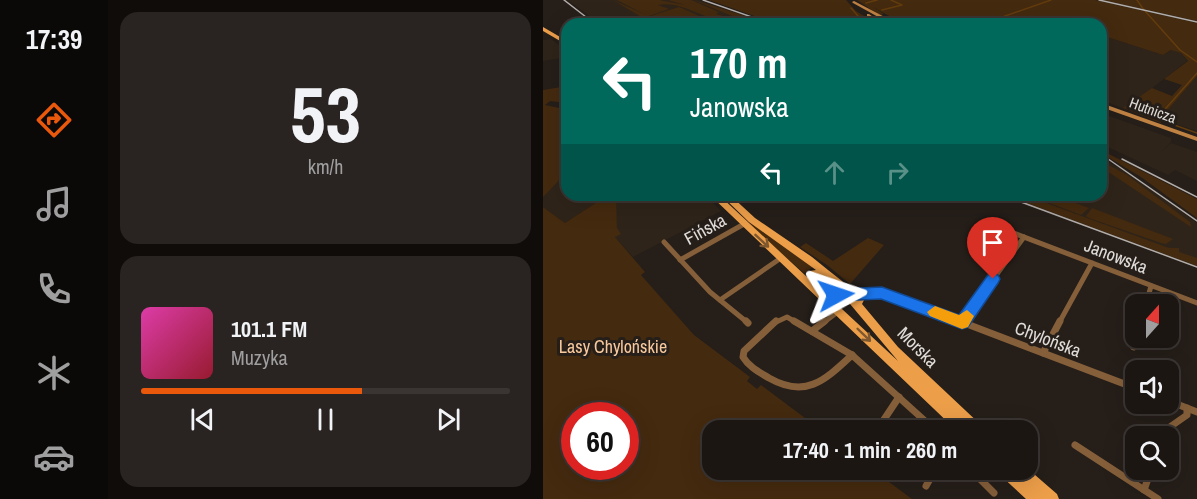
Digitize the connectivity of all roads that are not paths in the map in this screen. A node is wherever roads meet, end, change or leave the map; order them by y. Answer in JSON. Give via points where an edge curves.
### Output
{"nodes":[{"id":1,"x":853,"y":1,"type":"edge"},
{"id":2,"x":865,"y":11,"type":"junction"},
{"id":3,"x":874,"y":18,"type":"edge"},
{"id":4,"x":881,"y":18,"type":"edge"},
{"id":5,"x":543,"y":27,"type":"edge"},
{"id":6,"x":561,"y":35,"type":"edge"},
{"id":7,"x":561,"y":39,"type":"edge"},
{"id":8,"x":1107,"y":107,"type":"edge"},
{"id":9,"x":1197,"y":139,"type":"edge"},
{"id":10,"x":720,"y":201,"type":"edge"},
{"id":11,"x":732,"y":201,"type":"edge"},
{"id":12,"x":744,"y":224,"type":"junction"},
{"id":13,"x":995,"y":226,"type":"dead end"},
{"id":14,"x":1024,"y":237,"type":"junction"},
{"id":15,"x":664,"y":242,"type":"dead end"},
{"id":16,"x":780,"y":258,"type":"junction"},
{"id":17,"x":680,"y":260,"type":"junction"},
{"id":18,"x":1092,"y":263,"type":"junction"},
{"id":19,"x":825,"y":272,"type":"junction"},
{"id":20,"x":1151,"y":286,"type":"junction"},
{"id":21,"x":813,"y":288,"type":"junction"},
{"id":22,"x":863,"y":292,"type":"junction"},
{"id":23,"x":847,"y":294,"type":"junction"},
{"id":24,"x":1149,"y":294,"type":"edge"},
{"id":25,"x":720,"y":300,"type":"junction"},
{"id":26,"x":1197,"y":303,"type":"edge"},
{"id":27,"x":856,"y":305,"type":"junction"},
{"id":28,"x":839,"y":311,"type":"junction"},
{"id":29,"x":962,"y":322,"type":"junction"},
{"id":30,"x":748,"y":323,"type":"dead end"},
{"id":31,"x":812,"y":331,"type":"junction"},
{"id":32,"x":1043,"y":353,"type":"junction"},
{"id":33,"x":852,"y":355,"type":"junction"},
{"id":34,"x":1125,"y":384,"type":"edge"},
{"id":35,"x":899,"y":398,"type":"junction"},
{"id":36,"x":1179,"y":405,"type":"edge"},
{"id":37,"x":1187,"y":408,"type":"junction"},
{"id":38,"x":1197,"y":412,"type":"edge"},
{"id":39,"x":884,"y":420,"type":"edge"},
{"id":40,"x":924,"y":420,"type":"edge"},
{"id":41,"x":953,"y":420,"type":"edge"},
{"id":42,"x":968,"y":420,"type":"edge"},
{"id":43,"x":1172,"y":426,"type":"edge"},
{"id":44,"x":1075,"y":445,"type":"dead end"},
{"id":45,"x":929,"y":480,"type":"edge"},
{"id":46,"x":981,"y":480,"type":"edge"},
{"id":47,"x":1016,"y":480,"type":"edge"},
{"id":48,"x":1031,"y":480,"type":"edge"},
{"id":49,"x":1148,"y":480,"type":"edge"},
{"id":50,"x":926,"y":486,"type":"dead end"},
{"id":51,"x":1144,"y":490,"type":"junction"},
{"id":52,"x":994,"y":493,"type":"dead end"},
{"id":53,"x":1036,"y":499,"type":"edge"},
{"id":54,"x":1052,"y":499,"type":"edge"},
{"id":55,"x":1158,"y":499,"type":"edge"}],
"edges":[{"from":1,"to":2,"type":"main road"},
{"from":2,"to":3,"type":"main road"},
{"from":2,"to":4,"type":"main road"},
{"from":5,"to":6,"type":"main road"},
{"from":5,"to":7,"type":"main road"},
{"from":8,"to":9,"type":"main road","name":"Hutnicza"},
{"from":10,"to":12,"type":"main road","name":"Morska"},
{"from":11,"to":19,"type":"main road","name":"Morska","via":[[759,226]]},
{"from":12,"to":16,"type":"main road","name":"Morska","one_way":true},
{"from":12,"to":17,"type":"street","name":"Fińska"},
{"from":13,"to":14,"type":"street","name":"Janowska"},
{"from":14,"to":18,"type":"street","name":"Janowska"},
{"from":14,"to":29,"type":"street"},
{"from":15,"to":17,"type":"street"},
{"from":16,"to":21,"type":"main road","name":"Morska"},
{"from":16,"to":25,"type":"street"},
{"from":17,"to":25,"type":"street"},
{"from":18,"to":20,"type":"street","name":"Janowska"},
{"from":18,"to":32,"type":"street"},
{"from":19,"to":21,"type":"main road","via":[[813,274]]},
{"from":19,"to":23,"type":"main road","name":"Morska"},
{"from":20,"to":24,"type":"street"},
{"from":20,"to":26,"type":"street","name":"Janowska"},
{"from":21,"to":23,"type":"main road"},
{"from":21,"to":28,"type":"main road","name":"Morska"},
{"from":22,"to":23,"type":"street","name":"Chylońska"},
{"from":22,"to":27,"type":"main road"},
{"from":22,"to":29,"type":"street","name":"Chylońska","via":[[887,294]]},
{"from":23,"to":27,"type":"main road","name":"Morska"},
{"from":25,"to":30,"type":"street"},
{"from":27,"to":42,"type":"main road","name":"Morska","via":[[894,350]]},
{"from":28,"to":31,"type":"street"},
{"from":28,"to":41,"type":"main road","name":"Morska","one_way":true},
{"from":29,"to":32,"type":"street","name":"Chylońska"},
{"from":31,"to":33,"type":"street"},
{"from":31,"to":33,"type":"street","via":[[785,317],[778,319],[743,355],[747,363],[780,386],[802,389],[811,387]]},
{"from":32,"to":34,"type":"street","name":"Chylońska"},
{"from":33,"to":35,"type":"street"},
{"from":35,"to":39,"type":"street"},
{"from":35,"to":40,"type":"street"},
{"from":36,"to":37,"type":"street"},
{"from":37,"to":38,"type":"street"},
{"from":37,"to":43,"type":"street","via":[[1187,416]]},
{"from":44,"to":51,"type":"street"},
{"from":45,"to":50,"type":"street"},
{"from":46,"to":52,"type":"street"},
{"from":47,"to":53,"type":"main road"},
{"from":48,"to":54,"type":"main road"},
{"from":49,"to":51,"type":"street"},
{"from":51,"to":55,"type":"street"}]}
